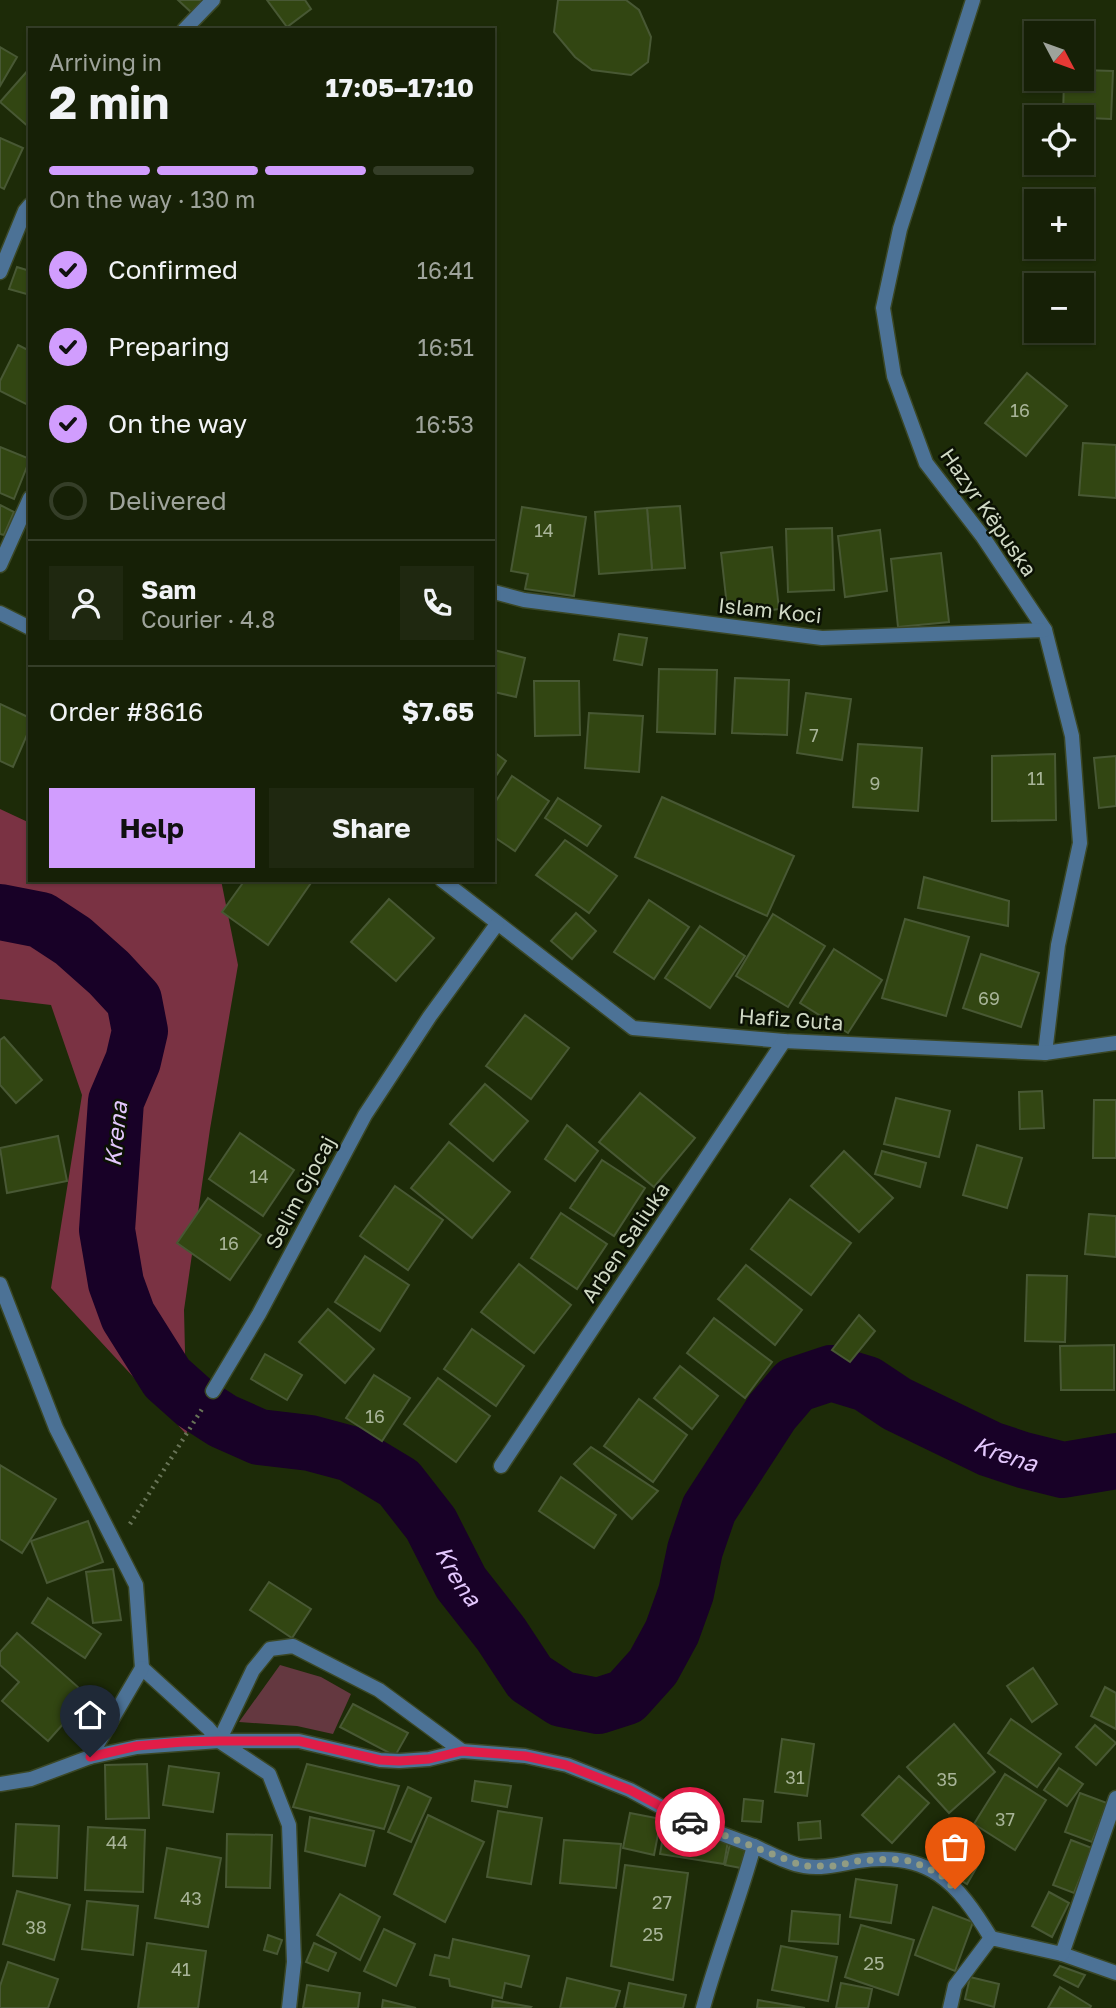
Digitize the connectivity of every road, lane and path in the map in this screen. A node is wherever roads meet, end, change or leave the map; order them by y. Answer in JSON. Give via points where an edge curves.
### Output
{"nodes":[{"id":1,"x":213,"y":0,"type":"edge"},
{"id":2,"x":973,"y":0,"type":"edge"},
{"id":3,"x":186,"y":28,"type":"edge"},
{"id":4,"x":28,"y":207,"type":"edge"},
{"id":5,"x":0,"y":272,"type":"edge"},
{"id":6,"x":28,"y":502,"type":"edge"},
{"id":7,"x":0,"y":565,"type":"edge"},
{"id":8,"x":495,"y":592,"type":"edge"},
{"id":9,"x":0,"y":613,"type":"edge"},
{"id":10,"x":28,"y":627,"type":"edge"},
{"id":11,"x":1045,"y":630,"type":"junction"},
{"id":12,"x":444,"y":882,"type":"edge"},
{"id":13,"x":497,"y":924,"type":"junction"},
{"id":14,"x":784,"y":1041,"type":"junction"},
{"id":15,"x":1116,"y":1043,"type":"edge"},
{"id":16,"x":1045,"y":1054,"type":"junction"},
{"id":17,"x":0,"y":1284,"type":"edge"},
{"id":18,"x":213,"y":1391,"type":"dead end"},
{"id":19,"x":195,"y":1419,"type":"dead end"},
{"id":20,"x":501,"y":1466,"type":"dead end"},
{"id":21,"x":116,"y":1547,"type":"junction"},
{"id":22,"x":142,"y":1668,"type":"junction"},
{"id":23,"x":219,"y":1741,"type":"junction"},
{"id":24,"x":462,"y":1751,"type":"junction"},
{"id":25,"x":90,"y":1757,"type":"junction"},
{"id":26,"x":0,"y":1784,"type":"edge"},
{"id":27,"x":1116,"y":1798,"type":"edge"},
{"id":28,"x":754,"y":1846,"type":"junction"},
{"id":29,"x":991,"y":1938,"type":"junction"},
{"id":30,"x":1062,"y":1954,"type":"junction"},
{"id":31,"x":1116,"y":1973,"type":"edge"},
{"id":32,"x":289,"y":2008,"type":"edge"},
{"id":33,"x":703,"y":2008,"type":"edge"},
{"id":34,"x":950,"y":2008,"type":"edge"}],
"edges":[{"from":1,"to":3,"type":"street"},
{"from":2,"to":11,"type":"street","name":"Hazyr Këpuska","via":[[900,229],[883,308],[894,376],[926,463]]},
{"from":4,"to":5,"type":"street"},
{"from":6,"to":7,"type":"street"},
{"from":8,"to":11,"type":"street","name":"Islam Koci","via":[[524,600],[822,638]]},
{"from":9,"to":10,"type":"street"},
{"from":11,"to":16,"type":"street","name":"Hazyr Këpuska","via":[[1072,736],[1080,843],[1058,945]]},
{"from":12,"to":13,"type":"street","name":"Hafiz Guta"},
{"from":13,"to":14,"type":"street","name":"Hafiz Guta","via":[[633,1028]]},
{"from":13,"to":18,"type":"street","name":"Selim Gjocaj","via":[[365,1115]]},
{"from":14,"to":16,"type":"street","name":"Hafiz Guta"},
{"from":14,"to":20,"type":"street","name":"Arben Saliuka"},
{"from":15,"to":16,"type":"street","name":"Hafiz Guta"},
{"from":17,"to":21,"type":"street","via":[[56,1428]]},
{"from":19,"to":21,"type":"path"},
{"from":21,"to":22,"type":"street","via":[[136,1585]]},
{"from":22,"to":23,"type":"street"},
{"from":22,"to":25,"type":"street"},
{"from":23,"to":24,"type":"street","via":[[299,1741],[399,1761]]},
{"from":23,"to":24,"type":"street","via":[[253,1670],[270,1649],[293,1646],[379,1690]]},
{"from":23,"to":25,"type":"street","via":[[137,1746]]},
{"from":23,"to":32,"type":"street","via":[[269,1774],[289,1825],[295,1962]]},
{"from":24,"to":28,"type":"street","via":[[566,1765],[630,1790],[687,1821]]},
{"from":25,"to":26,"type":"street","via":[[31,1779]]},
{"from":27,"to":30,"type":"street"},
{"from":28,"to":29,"type":"street","via":[[803,1866],[911,1861],[940,1874],[970,1903]]},
{"from":28,"to":33,"type":"street"},
{"from":29,"to":30,"type":"street"},
{"from":29,"to":34,"type":"street","via":[[955,1986]]},
{"from":30,"to":31,"type":"street"}]}
